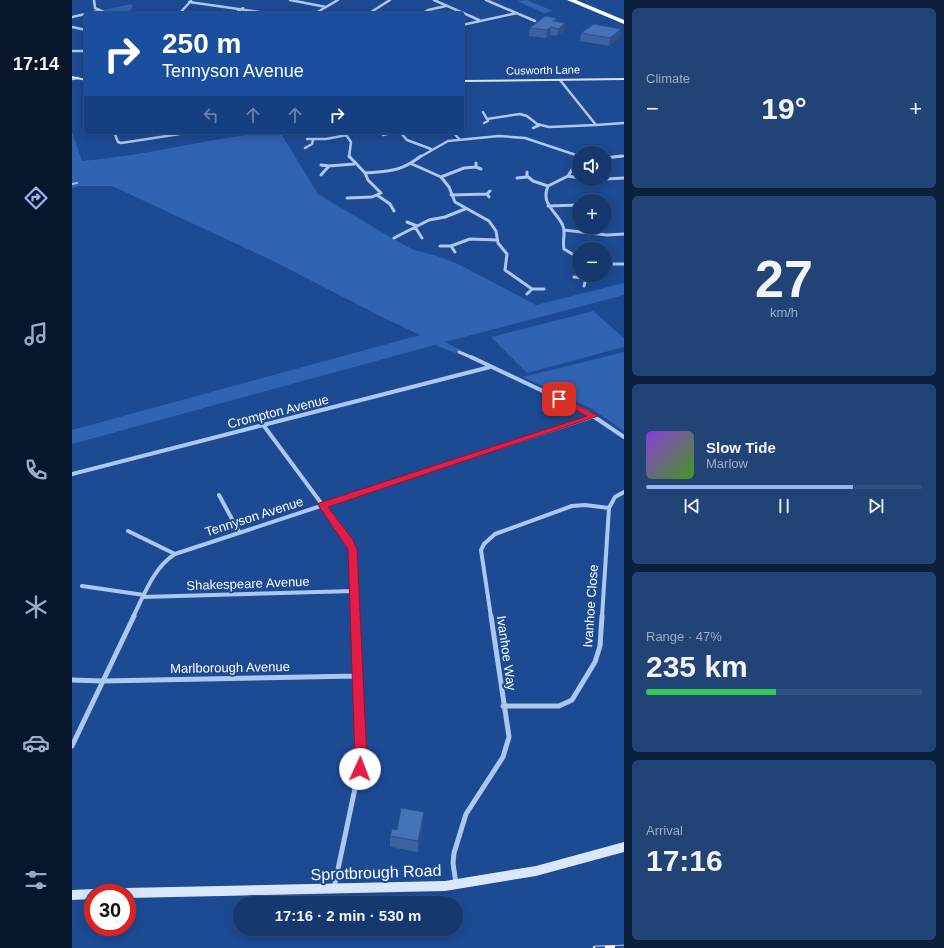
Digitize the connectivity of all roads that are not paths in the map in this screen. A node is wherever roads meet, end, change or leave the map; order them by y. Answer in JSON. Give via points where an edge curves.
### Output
{"nodes":[{"id":1,"x":94,"y":0,"type":"edge"},
{"id":2,"x":290,"y":0,"type":"edge"},
{"id":3,"x":338,"y":0,"type":"edge"},
{"id":4,"x":390,"y":0,"type":"edge"},
{"id":5,"x":434,"y":0,"type":"edge"},
{"id":6,"x":486,"y":0,"type":"edge"},
{"id":7,"x":570,"y":0,"type":"edge"},
{"id":8,"x":190,"y":1,"type":"edge"},
{"id":9,"x":446,"y":6,"type":"junction"},
{"id":10,"x":326,"y":7,"type":"junction"},
{"id":11,"x":243,"y":8,"type":"junction"},
{"id":12,"x":98,"y":11,"type":"junction"},
{"id":13,"x":94,"y":12,"type":"edge"},
{"id":14,"x":101,"y":12,"type":"edge"},
{"id":15,"x":181,"y":12,"type":"edge"},
{"id":16,"x":237,"y":12,"type":"edge"},
{"id":17,"x":263,"y":12,"type":"edge"},
{"id":18,"x":317,"y":12,"type":"edge"},
{"id":19,"x":371,"y":12,"type":"edge"},
{"id":20,"x":425,"y":12,"type":"edge"},
{"id":21,"x":460,"y":12,"type":"edge"},
{"id":22,"x":517,"y":13,"type":"junction"},
{"id":23,"x":84,"y":14,"type":"edge"},
{"id":24,"x":464,"y":14,"type":"edge"},
{"id":25,"x":72,"y":17,"type":"edge"},
{"id":26,"x":480,"y":21,"type":"junction"},
{"id":27,"x":535,"y":21,"type":"dead end"},
{"id":28,"x":624,"y":22,"type":"edge"},
{"id":29,"x":464,"y":25,"type":"edge"},
{"id":30,"x":72,"y":27,"type":"edge"},
{"id":31,"x":84,"y":30,"type":"edge"},
{"id":32,"x":72,"y":51,"type":"edge"},
{"id":33,"x":84,"y":51,"type":"edge"},
{"id":34,"x":74,"y":78,"type":"edge"},
{"id":35,"x":624,"y":79,"type":"edge"},
{"id":36,"x":84,"y":80,"type":"edge"},
{"id":37,"x":560,"y":80,"type":"junction"},
{"id":38,"x":464,"y":81,"type":"edge"},
{"id":39,"x":483,"y":112,"type":"dead end"},
{"id":40,"x":487,"y":119,"type":"junction"},
{"id":41,"x":484,"y":123,"type":"dead end"},
{"id":42,"x":624,"y":123,"type":"edge"},
{"id":43,"x":540,"y":125,"type":"junction"},
{"id":44,"x":596,"y":125,"type":"junction"},
{"id":45,"x":533,"y":128,"type":"dead end"},
{"id":46,"x":115,"y":134,"type":"edge"},
{"id":47,"x":178,"y":134,"type":"edge"},
{"id":48,"x":387,"y":134,"type":"edge"},
{"id":49,"x":402,"y":134,"type":"edge"},
{"id":50,"x":454,"y":134,"type":"edge"},
{"id":51,"x":347,"y":135,"type":"joint"},
{"id":52,"x":383,"y":135,"type":"dead end"},
{"id":53,"x":307,"y":139,"type":"dead end"},
{"id":54,"x":459,"y":139,"type":"junction"},
{"id":55,"x":313,"y":140,"type":"junction"},
{"id":56,"x":305,"y":148,"type":"dead end"},
{"id":57,"x":431,"y":149,"type":"junction"},
{"id":58,"x":572,"y":155,"type":"edge"},
{"id":59,"x":624,"y":156,"type":"edge"},
{"id":60,"x":612,"y":157,"type":"edge"},
{"id":61,"x":354,"y":164,"type":"junction"},
{"id":62,"x":412,"y":164,"type":"junction"},
{"id":63,"x":321,"y":165,"type":"dead end"},
{"id":64,"x":329,"y":166,"type":"junction"},
{"id":65,"x":481,"y":169,"type":"dead end"},
{"id":66,"x":572,"y":169,"type":"edge"},
{"id":67,"x":527,"y":172,"type":"dead end"},
{"id":68,"x":365,"y":173,"type":"junction"},
{"id":69,"x":321,"y":175,"type":"dead end"},
{"id":70,"x":568,"y":176,"type":"junction"},
{"id":71,"x":441,"y":177,"type":"junction"},
{"id":72,"x":527,"y":177,"type":"junction"},
{"id":73,"x":572,"y":177,"type":"edge"},
{"id":74,"x":516,"y":178,"type":"dead end"},
{"id":75,"x":624,"y":178,"type":"edge"},
{"id":76,"x":612,"y":179,"type":"edge"},
{"id":77,"x":548,"y":186,"type":"junction"},
{"id":78,"x":490,"y":191,"type":"dead end"},
{"id":79,"x":487,"y":194,"type":"junction"},
{"id":80,"x":377,"y":195,"type":"junction"},
{"id":81,"x":451,"y":195,"type":"junction"},
{"id":82,"x":489,"y":197,"type":"dead end"},
{"id":83,"x":347,"y":198,"type":"dead end"},
{"id":84,"x":572,"y":205,"type":"edge"},
{"id":85,"x":548,"y":206,"type":"junction"},
{"id":86,"x":465,"y":209,"type":"junction"},
{"id":87,"x":394,"y":211,"type":"dead end"},
{"id":88,"x":408,"y":222,"type":"dead end"},
{"id":89,"x":416,"y":227,"type":"junction"},
{"id":90,"x":564,"y":230,"type":"junction"},
{"id":91,"x":624,"y":234,"type":"edge"},
{"id":92,"x":394,"y":238,"type":"dead end"},
{"id":93,"x":422,"y":238,"type":"dead end"},
{"id":94,"x":496,"y":240,"type":"junction"},
{"id":95,"x":440,"y":246,"type":"dead end"},
{"id":96,"x":451,"y":246,"type":"junction"},
{"id":97,"x":455,"y":252,"type":"dead end"},
{"id":98,"x":572,"y":255,"type":"edge"},
{"id":99,"x":612,"y":264,"type":"edge"},
{"id":100,"x":624,"y":264,"type":"edge"},
{"id":101,"x":585,"y":282,"type":"edge"},
{"id":102,"x":584,"y":286,"type":"dead end"},
{"id":103,"x":532,"y":289,"type":"junction"},
{"id":104,"x":544,"y":290,"type":"dead end"},
{"id":105,"x":527,"y":294,"type":"dead end"},
{"id":106,"x":459,"y":352,"type":"dead end"},
{"id":107,"x":490,"y":367,"type":"junction"},
{"id":108,"x":594,"y":416,"type":"junction"},
{"id":109,"x":264,"y":426,"type":"junction"},
{"id":110,"x":624,"y":437,"type":"edge"},
{"id":111,"x":72,"y":474,"type":"edge"},
{"id":112,"x":624,"y":492,"type":"edge"},
{"id":113,"x":220,"y":495,"type":"dead end"},
{"id":114,"x":322,"y":505,"type":"junction"},
{"id":115,"x":609,"y":508,"type":"junction"},
{"id":116,"x":128,"y":531,"type":"dead end"},
{"id":117,"x":239,"y":532,"type":"junction"},
{"id":118,"x":175,"y":554,"type":"junction"},
{"id":119,"x":82,"y":586,"type":"dead end"},
{"id":120,"x":354,"y":591,"type":"junction"},
{"id":121,"x":144,"y":596,"type":"junction"},
{"id":122,"x":357,"y":676,"type":"junction"},
{"id":123,"x":72,"y":680,"type":"edge"},
{"id":124,"x":103,"y":681,"type":"junction"},
{"id":125,"x":503,"y":706,"type":"junction"},
{"id":126,"x":72,"y":746,"type":"edge"},
{"id":127,"x":624,"y":847,"type":"edge"},
{"id":128,"x":456,"y":885,"type":"junction"},
{"id":129,"x":334,"y":890,"type":"junction"},
{"id":130,"x":136,"y":893,"type":"edge"},
{"id":131,"x":84,"y":894,"type":"edge"},
{"id":132,"x":72,"y":895,"type":"edge"}],
"edges":[{"from":1,"to":12,"type":"street","via":[[93,6]]},
{"from":2,"to":10,"type":"street"},
{"from":3,"to":10,"type":"street"},
{"from":4,"to":19,"type":"street"},
{"from":5,"to":9,"type":"street"},
{"from":6,"to":22,"type":"street"},
{"from":7,"to":28,"type":"highway"},
{"from":8,"to":11,"type":"street"},
{"from":8,"to":15,"type":"street"},
{"from":9,"to":20,"type":"street"},
{"from":9,"to":21,"type":"street"},
{"from":10,"to":18,"type":"street"},
{"from":11,"to":16,"type":"street"},
{"from":11,"to":17,"type":"street"},
{"from":12,"to":13,"type":"street"},
{"from":12,"to":14,"type":"street"},
{"from":22,"to":26,"type":"street"},
{"from":22,"to":27,"type":"street"},
{"from":23,"to":25,"type":"street"},
{"from":24,"to":26,"type":"street"},
{"from":26,"to":29,"type":"street"},
{"from":30,"to":31,"type":"street"},
{"from":32,"to":33,"type":"street"},
{"from":34,"to":36,"type":"street"},
{"from":35,"to":37,"type":"street","name":"Cusworth Lane"},
{"from":37,"to":38,"type":"street","name":"Cusworth Lane"},
{"from":37,"to":44,"type":"street"},
{"from":39,"to":40,"type":"street"},
{"from":40,"to":41,"type":"street"},
{"from":40,"to":43,"type":"street","via":[[523,114]]},
{"from":42,"to":44,"type":"street"},
{"from":43,"to":44,"type":"street"},
{"from":43,"to":45,"type":"street"},
{"from":46,"to":47,"type":"street","via":[[118,142]]},
{"from":48,"to":52,"type":"street"},
{"from":49,"to":57,"type":"street","via":[[407,140]]},
{"from":50,"to":54,"type":"street"},
{"from":51,"to":55,"type":"street"},
{"from":51,"to":61,"type":"street","via":[[351,142],[349,157]]},
{"from":53,"to":55,"type":"street"},
{"from":54,"to":57,"type":"street"},
{"from":54,"to":58,"type":"street","via":[[499,136],[525,138]]},
{"from":55,"to":56,"type":"street","via":[[312,144]]},
{"from":57,"to":62,"type":"street"},
{"from":59,"to":60,"type":"street"},
{"from":61,"to":64,"type":"street"},
{"from":61,"to":68,"type":"street"},
{"from":62,"to":68,"type":"street","via":[[393,171]]},
{"from":62,"to":71,"type":"street"},
{"from":63,"to":64,"type":"street"},
{"from":64,"to":69,"type":"street"},
{"from":65,"to":71,"type":"street","via":[[476,165]]},
{"from":66,"to":70,"type":"street"},
{"from":67,"to":72,"type":"street"},
{"from":68,"to":80,"type":"street","via":[[368,182],[381,191]]},
{"from":70,"to":73,"type":"street"},
{"from":70,"to":77,"type":"street"},
{"from":71,"to":81,"type":"street","via":[[449,186]]},
{"from":72,"to":74,"type":"street"},
{"from":72,"to":77,"type":"street"},
{"from":75,"to":76,"type":"street"},
{"from":77,"to":85,"type":"street","via":[[545,196]]},
{"from":78,"to":79,"type":"street"},
{"from":79,"to":81,"type":"street"},
{"from":79,"to":82,"type":"street"},
{"from":80,"to":83,"type":"street"},
{"from":80,"to":87,"type":"street","via":[[393,207]]},
{"from":81,"to":86,"type":"street","via":[[455,202]]},
{"from":84,"to":85,"type":"street"},
{"from":85,"to":90,"type":"street","via":[[562,223]]},
{"from":86,"to":89,"type":"street"},
{"from":86,"to":94,"type":"street","via":[[488,220],[496,229]]},
{"from":88,"to":89,"type":"street"},
{"from":89,"to":92,"type":"street"},
{"from":89,"to":93,"type":"street"},
{"from":90,"to":91,"type":"street","via":[[607,235]]},
{"from":90,"to":98,"type":"street","via":[[563,247]]},
{"from":94,"to":96,"type":"street","via":[[470,239]]},
{"from":94,"to":103,"type":"street","via":[[507,253],[505,270]]},
{"from":95,"to":96,"type":"street"},
{"from":96,"to":97,"type":"street"},
{"from":99,"to":100,"type":"street"},
{"from":101,"to":102,"type":"street"},
{"from":103,"to":104,"type":"street"},
{"from":103,"to":105,"type":"street"},
{"from":106,"to":107,"type":"street"},
{"from":107,"to":108,"type":"street"},
{"from":107,"to":109,"type":"street","name":"Crompton Avenue"},
{"from":108,"to":110,"type":"street"},
{"from":108,"to":114,"type":"street","name":"Tennyson Avenue"},
{"from":109,"to":111,"type":"street","name":"Crompton Avenue"},
{"from":109,"to":114,"type":"street"},
{"from":112,"to":115,"type":"street","via":[[615,497]]},
{"from":113,"to":117,"type":"street"},
{"from":114,"to":117,"type":"street","name":"Tennyson Avenue"},
{"from":114,"to":120,"type":"street","via":[[350,542]]},
{"from":115,"to":125,"type":"street","name":"Ivanhoe Close","via":[[600,646],[594,662],[572,700],[566,704]]},
{"from":115,"to":125,"type":"street","name":"Ivanhoe Way","via":[[572,506],[495,534],[484,544],[481,550]]},
{"from":116,"to":118,"type":"street"},
{"from":117,"to":118,"type":"street","name":"Tennyson Avenue"},
{"from":118,"to":121,"type":"street","name":"Tennyson Avenue","via":[[167,559],[155,574]]},
{"from":119,"to":121,"type":"street","name":"Shakespeare Avenue"},
{"from":120,"to":121,"type":"street","name":"Shakespeare Avenue"},
{"from":120,"to":122,"type":"street"},
{"from":121,"to":124,"type":"street","name":"Tennyson Avenue"},
{"from":122,"to":124,"type":"street","name":"Marlborough Avenue"},
{"from":122,"to":129,"type":"street","via":[[361,760]]},
{"from":123,"to":124,"type":"street"},
{"from":124,"to":126,"type":"street","name":"Tennyson Avenue"},
{"from":125,"to":128,"type":"street","name":"Ivanhoe Way","via":[[509,737],[507,748],[466,814],[454,853]]},
{"from":127,"to":128,"type":"street","name":"Sprotbrough Road","via":[[536,872]]},
{"from":128,"to":129,"type":"street","name":"Sprotbrough Road"},
{"from":129,"to":130,"type":"street","name":"Sprotbrough Road"},
{"from":131,"to":132,"type":"street"}]}
